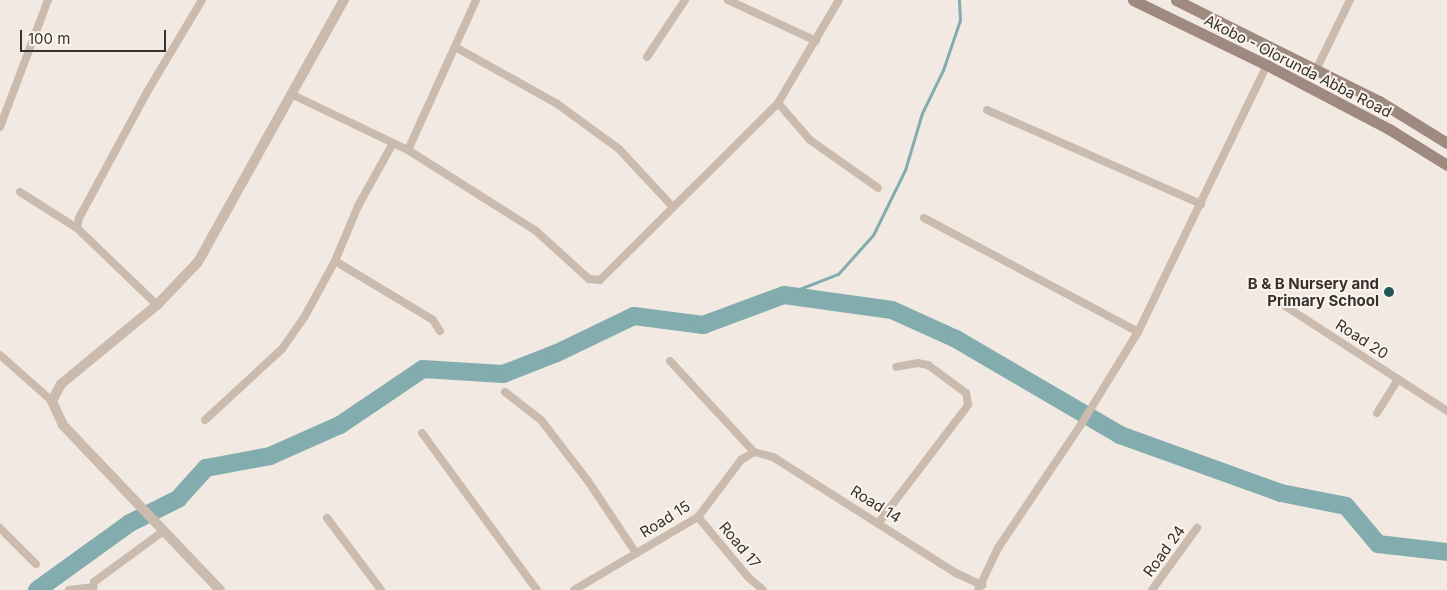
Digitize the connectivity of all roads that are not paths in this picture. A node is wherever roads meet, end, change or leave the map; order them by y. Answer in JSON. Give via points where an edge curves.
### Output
{"nodes":[{"id":1,"x":48,"y":0,"type":"edge"},
{"id":2,"x":202,"y":0,"type":"edge"},
{"id":3,"x":344,"y":0,"type":"edge"},
{"id":4,"x":476,"y":0,"type":"edge"},
{"id":5,"x":685,"y":0,"type":"edge"},
{"id":6,"x":728,"y":0,"type":"edge"},
{"id":7,"x":839,"y":0,"type":"edge"},
{"id":8,"x":1133,"y":0,"type":"edge"},
{"id":9,"x":1176,"y":0,"type":"edge"},
{"id":10,"x":1350,"y":0,"type":"edge"},
{"id":11,"x":816,"y":41,"type":"junction"},
{"id":12,"x":456,"y":48,"type":"junction"},
{"id":13,"x":647,"y":57,"type":"dead end"},
{"id":14,"x":1267,"y":65,"type":"junction"},
{"id":15,"x":1316,"y":70,"type":"junction"},
{"id":16,"x":293,"y":95,"type":"junction"},
{"id":17,"x":778,"y":103,"type":"junction"},
{"id":18,"x":987,"y":110,"type":"dead end"},
{"id":19,"x":0,"y":127,"type":"edge"},
{"id":20,"x":393,"y":143,"type":"junction"},
{"id":21,"x":1447,"y":143,"type":"edge"},
{"id":22,"x":408,"y":150,"type":"junction"},
{"id":23,"x":1447,"y":165,"type":"edge"},
{"id":24,"x":878,"y":188,"type":"dead end"},
{"id":25,"x":20,"y":192,"type":"dead end"},
{"id":26,"x":1201,"y":204,"type":"junction"},
{"id":27,"x":672,"y":206,"type":"junction"},
{"id":28,"x":924,"y":218,"type":"dead end"},
{"id":29,"x":77,"y":228,"type":"junction"},
{"id":30,"x":335,"y":261,"type":"junction"},
{"id":31,"x":157,"y":306,"type":"junction"},
{"id":32,"x":1285,"y":306,"type":"dead end"},
{"id":33,"x":440,"y":331,"type":"dead end"},
{"id":34,"x":1138,"y":332,"type":"junction"},
{"id":35,"x":0,"y":356,"type":"edge"},
{"id":36,"x":670,"y":361,"type":"dead end"},
{"id":37,"x":896,"y":367,"type":"dead end"},
{"id":38,"x":1398,"y":379,"type":"junction"},
{"id":39,"x":505,"y":392,"type":"dead end"},
{"id":40,"x":52,"y":401,"type":"junction"},
{"id":41,"x":1447,"y":411,"type":"edge"},
{"id":42,"x":1377,"y":413,"type":"dead end"},
{"id":43,"x":205,"y":420,"type":"dead end"},
{"id":44,"x":422,"y":433,"type":"dead end"},
{"id":45,"x":754,"y":452,"type":"junction"},
{"id":46,"x":698,"y":517,"type":"junction"},
{"id":47,"x":327,"y":518,"type":"dead end"},
{"id":48,"x":879,"y":522,"type":"junction"},
{"id":49,"x":0,"y":528,"type":"edge"},
{"id":50,"x":159,"y":528,"type":"junction"},
{"id":51,"x":1197,"y":528,"type":"dead end"},
{"id":52,"x":636,"y":553,"type":"junction"},
{"id":53,"x":36,"y":564,"type":"dead end"},
{"id":54,"x":93,"y":588,"type":"edge"},
{"id":55,"x":980,"y":588,"type":"edge"},
{"id":56,"x":69,"y":590,"type":"edge"},
{"id":57,"x":220,"y":590,"type":"edge"},
{"id":58,"x":380,"y":590,"type":"edge"},
{"id":59,"x":537,"y":590,"type":"edge"},
{"id":60,"x":574,"y":590,"type":"edge"},
{"id":61,"x":763,"y":590,"type":"edge"},
{"id":62,"x":1152,"y":590,"type":"edge"}],
"edges":[{"from":1,"to":19,"type":"street"},
{"from":2,"to":29,"type":"street","via":[[142,101],[79,218]]},
{"from":3,"to":16,"type":"street"},
{"from":4,"to":12,"type":"street"},
{"from":5,"to":13,"type":"street"},
{"from":6,"to":11,"type":"street"},
{"from":7,"to":11,"type":"street"},
{"from":8,"to":14,"type":"main road","name":"Akobo - Olorunda Abba Road"},
{"from":9,"to":15,"type":"main road","name":"Akobo - Olorunda Abba Road"},
{"from":10,"to":15,"type":"street"},
{"from":11,"to":17,"type":"street"},
{"from":12,"to":22,"type":"street"},
{"from":12,"to":27,"type":"street","via":[[556,103],[619,149]]},
{"from":14,"to":23,"type":"main road","name":"Akobo - Olorunda Abba Road","via":[[1398,134]]},
{"from":14,"to":26,"type":"street"},
{"from":15,"to":21,"type":"main road","name":"Akobo - Olorunda Abba Road","via":[[1380,101]]},
{"from":16,"to":20,"type":"street"},
{"from":16,"to":31,"type":"street","via":[[198,262]]},
{"from":17,"to":24,"type":"street","via":[[810,140]]},
{"from":17,"to":27,"type":"street"},
{"from":18,"to":26,"type":"street"},
{"from":20,"to":22,"type":"street"},
{"from":20,"to":30,"type":"street","via":[[358,206]]},
{"from":22,"to":27,"type":"street","via":[[536,230],[589,278],[600,280]]},
{"from":25,"to":29,"type":"street"},
{"from":26,"to":34,"type":"street"},
{"from":28,"to":34,"type":"street"},
{"from":29,"to":31,"type":"street"},
{"from":30,"to":33,"type":"street","via":[[433,320]]},
{"from":30,"to":43,"type":"street","via":[[306,316],[282,349]]},
{"from":31,"to":40,"type":"street","via":[[61,384]]},
{"from":32,"to":38,"type":"street","name":"Road 20"},
{"from":34,"to":55,"type":"street","via":[[1082,423],[998,548]]},
{"from":35,"to":40,"type":"street"},
{"from":36,"to":45,"type":"street"},
{"from":37,"to":48,"type":"street","via":[[918,363],[928,365],[966,393],[968,405]]},
{"from":38,"to":41,"type":"street","name":"Road 20"},
{"from":38,"to":42,"type":"street"},
{"from":39,"to":52,"type":"street","via":[[541,420],[588,481]]},
{"from":40,"to":50,"type":"street","via":[[63,426]]},
{"from":44,"to":59,"type":"street"},
{"from":45,"to":46,"type":"street","name":"Road 15","via":[[741,460]]},
{"from":45,"to":48,"type":"street","name":"Road 14","via":[[773,456]]},
{"from":46,"to":52,"type":"street","name":"Road 15"},
{"from":46,"to":61,"type":"street","name":"Road 17","via":[[748,577]]},
{"from":47,"to":58,"type":"street"},
{"from":48,"to":55,"type":"street","name":"Road 14"},
{"from":49,"to":53,"type":"street"},
{"from":50,"to":54,"type":"street","via":[[94,582]]},
{"from":50,"to":57,"type":"street"},
{"from":51,"to":62,"type":"street","name":"Road 24"},
{"from":52,"to":60,"type":"street","name":"Road 15"},
{"from":54,"to":56,"type":"street"}]}
